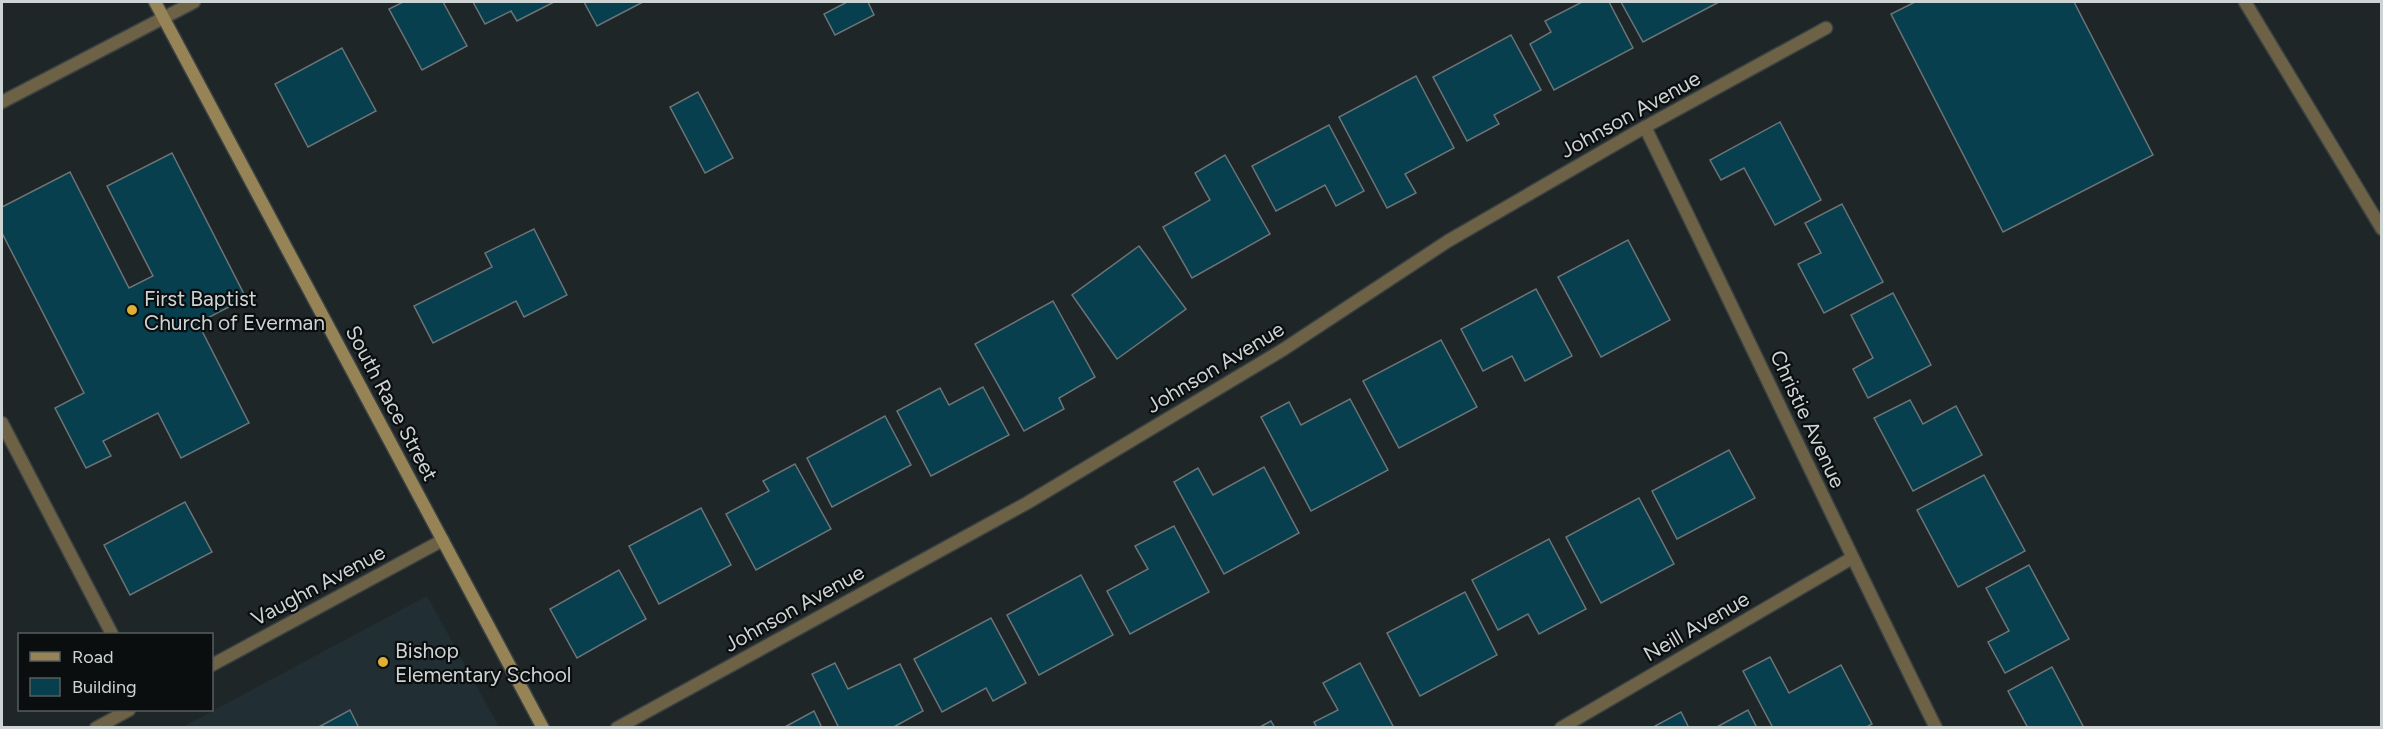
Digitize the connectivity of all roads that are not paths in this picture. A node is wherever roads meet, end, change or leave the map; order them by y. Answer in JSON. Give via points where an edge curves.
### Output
{"nodes":[{"id":1,"x":155,"y":2,"type":"edge"},
{"id":2,"x":194,"y":2,"type":"edge"},
{"id":3,"x":2245,"y":2,"type":"edge"},
{"id":4,"x":163,"y":17,"type":"junction"},
{"id":5,"x":1826,"y":28,"type":"dead end"},
{"id":6,"x":2,"y":102,"type":"edge"},
{"id":7,"x":1645,"y":127,"type":"junction"},
{"id":8,"x":2382,"y":230,"type":"edge"},
{"id":9,"x":2,"y":423,"type":"edge"},
{"id":10,"x":442,"y":540,"type":"junction"},
{"id":11,"x":1852,"y":558,"type":"junction"},
{"id":12,"x":111,"y":633,"type":"edge"},
{"id":13,"x":213,"y":664,"type":"edge"},
{"id":14,"x":127,"y":711,"type":"edge"},
{"id":15,"x":96,"y":728,"type":"edge"},
{"id":16,"x":543,"y":728,"type":"edge"},
{"id":17,"x":617,"y":728,"type":"edge"},
{"id":18,"x":1561,"y":728,"type":"edge"},
{"id":19,"x":1936,"y":728,"type":"edge"}],
"edges":[{"from":1,"to":4,"type":"main road","name":"South Race Street"},
{"from":2,"to":4,"type":"street"},
{"from":3,"to":8,"type":"street"},
{"from":4,"to":6,"type":"street"},
{"from":4,"to":10,"type":"main road","name":"South Race Street"},
{"from":5,"to":7,"type":"street","name":"Johnson Avenue"},
{"from":7,"to":11,"type":"street","name":"Christie Avenue"},
{"from":7,"to":17,"type":"street","name":"Johnson Avenue","via":[[1448,241],[1284,348],[1027,503]]},
{"from":9,"to":12,"type":"street"},
{"from":10,"to":13,"type":"street","name":"Vaughn Avenue"},
{"from":10,"to":16,"type":"main road","name":"South Race Street"},
{"from":11,"to":18,"type":"street","name":"Neill Avenue"},
{"from":11,"to":19,"type":"street","name":"Christie Avenue"},
{"from":14,"to":15,"type":"street"}]}
